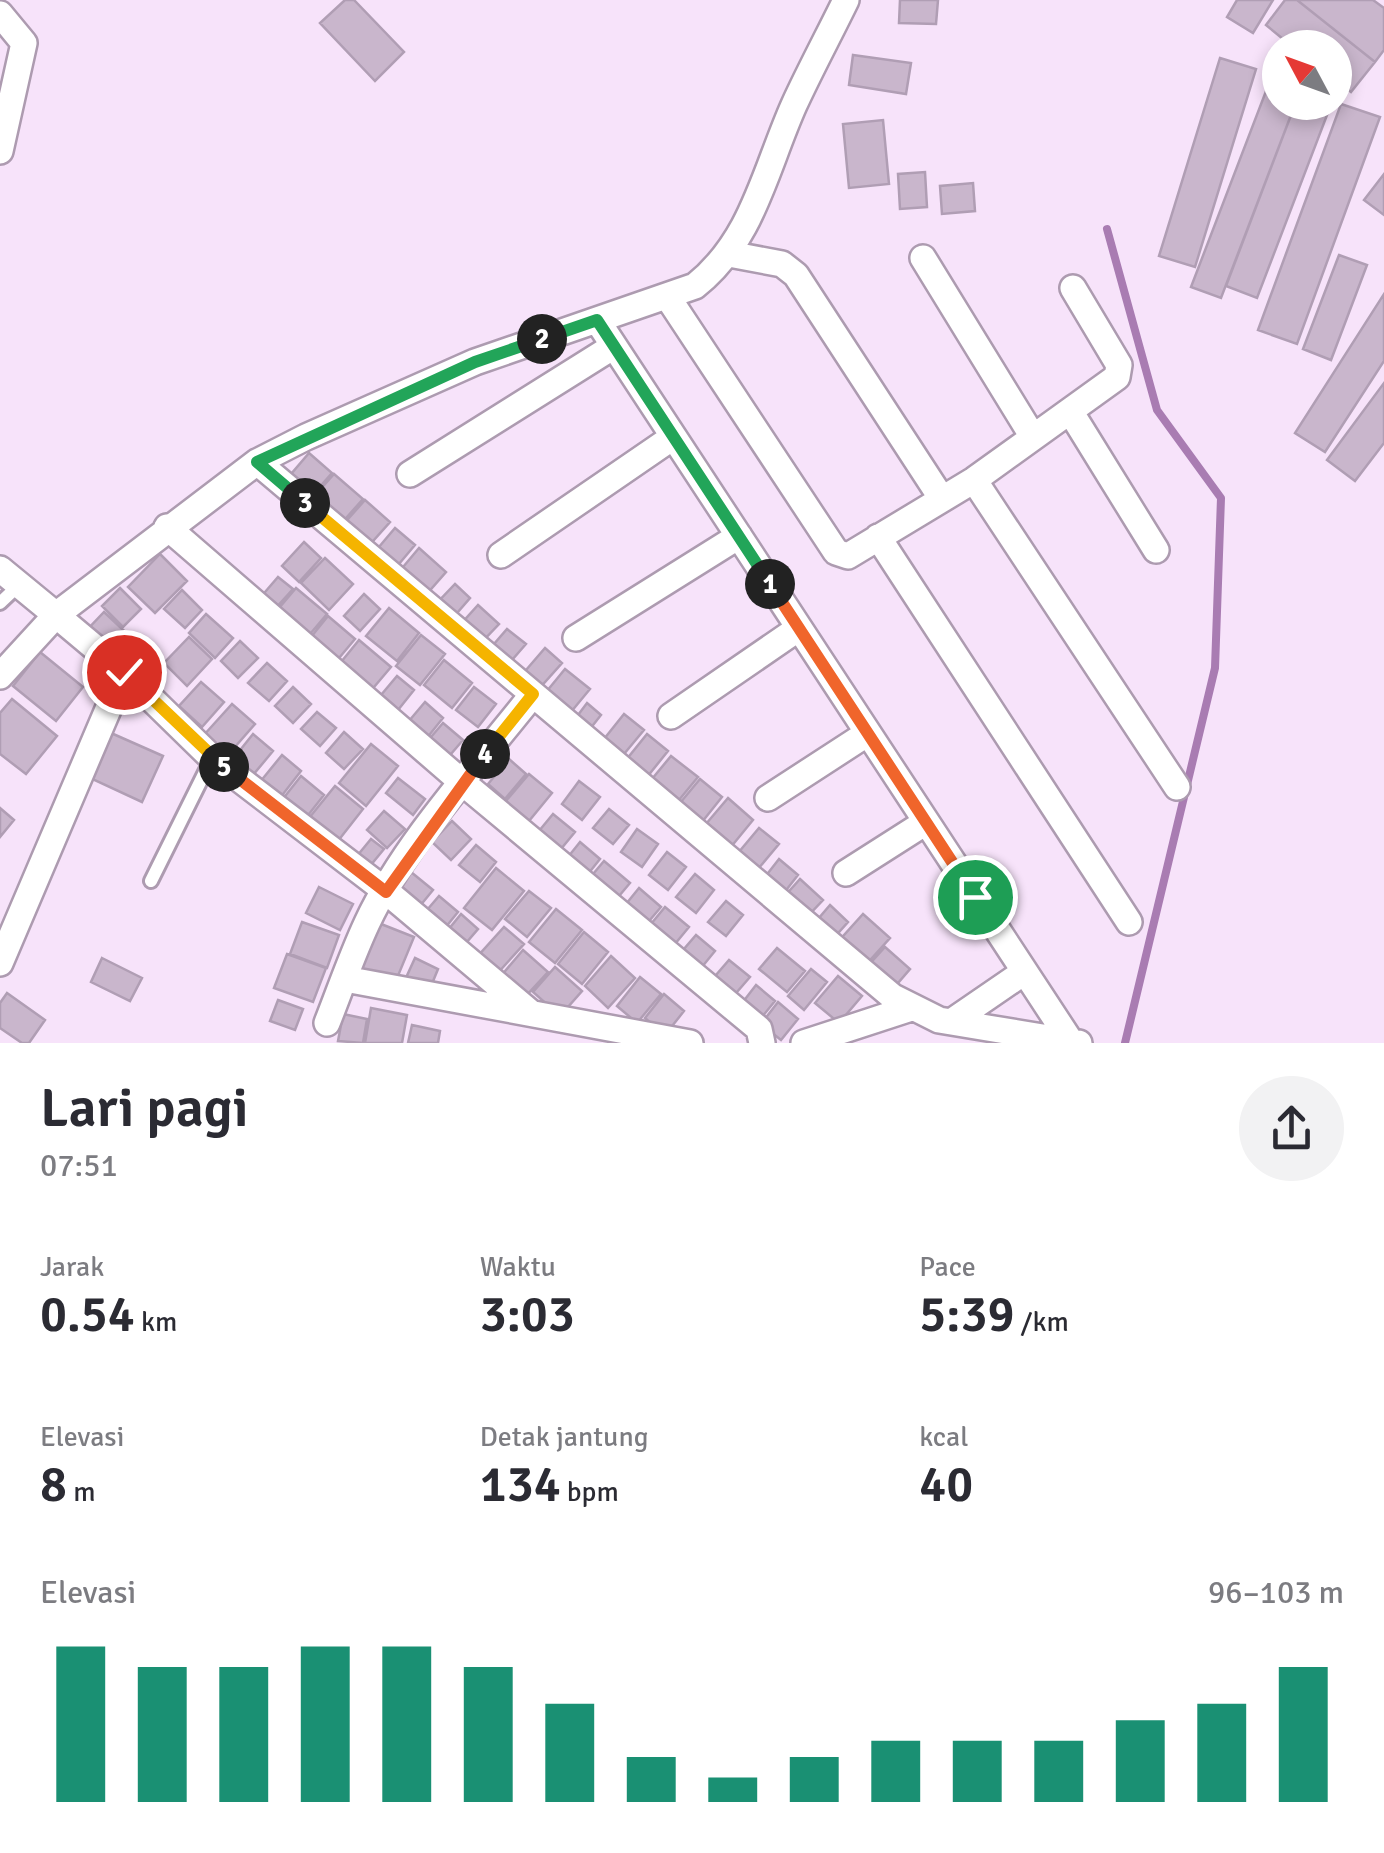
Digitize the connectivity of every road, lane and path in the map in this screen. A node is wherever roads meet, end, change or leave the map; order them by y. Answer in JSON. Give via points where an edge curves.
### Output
{"nodes":[{"id":1,"x":846,"y":0,"type":"edge"},
{"id":2,"x":0,"y":14,"type":"edge"},
{"id":3,"x":0,"y":151,"type":"edge"},
{"id":4,"x":728,"y":254,"type":"junction"},
{"id":5,"x":923,"y":258,"type":"dead end"},
{"id":6,"x":1074,"y":288,"type":"dead end"},
{"id":7,"x":667,"y":296,"type":"junction"},
{"id":8,"x":597,"y":320,"type":"junction"},
{"id":9,"x":614,"y":346,"type":"junction"},
{"id":10,"x":1070,"y":411,"type":"junction"},
{"id":11,"x":674,"y":437,"type":"junction"},
{"id":12,"x":1034,"y":437,"type":"junction"},
{"id":13,"x":257,"y":462,"type":"junction"},
{"id":14,"x":410,"y":474,"type":"dead end"},
{"id":15,"x":974,"y":480,"type":"junction"},
{"id":16,"x":942,"y":499,"type":"junction"},
{"id":17,"x":167,"y":527,"type":"junction"},
{"id":18,"x":738,"y":536,"type":"junction"},
{"id":19,"x":878,"y":538,"type":"junction"},
{"id":20,"x":1156,"y":550,"type":"dead end"},
{"id":21,"x":501,"y":555,"type":"dead end"},
{"id":22,"x":6,"y":586,"type":"edge"},
{"id":23,"x":56,"y":616,"type":"junction"},
{"id":24,"x":798,"y":628,"type":"junction"},
{"id":25,"x":576,"y":638,"type":"dead end"},
{"id":26,"x":124,"y":672,"type":"junction"},
{"id":27,"x":0,"y":676,"type":"edge"},
{"id":28,"x":533,"y":694,"type":"junction"},
{"id":29,"x":671,"y":716,"type":"dead end"},
{"id":30,"x":868,"y":733,"type":"junction"},
{"id":31,"x":212,"y":758,"type":"junction"},
{"id":32,"x":463,"y":782,"type":"junction"},
{"id":33,"x":1176,"y":788,"type":"dead end"},
{"id":34,"x":768,"y":798,"type":"dead end"},
{"id":35,"x":926,"y":822,"type":"junction"},
{"id":36,"x":846,"y":873,"type":"dead end"},
{"id":37,"x":150,"y":881,"type":"dead end"},
{"id":38,"x":386,"y":892,"type":"junction"},
{"id":39,"x":1129,"y":922,"type":"dead end"},
{"id":40,"x":0,"y":964,"type":"edge"},
{"id":41,"x":1024,"y":972,"type":"junction"},
{"id":42,"x":345,"y":979,"type":"junction"},
{"id":43,"x":911,"y":1008,"type":"junction"},
{"id":44,"x":531,"y":1013,"type":"junction"},
{"id":45,"x":954,"y":1020,"type":"junction"},
{"id":46,"x":327,"y":1022,"type":"dead end"},
{"id":47,"x":1074,"y":1041,"type":"edge"},
{"id":48,"x":690,"y":1043,"type":"edge"},
{"id":49,"x":762,"y":1043,"type":"edge"},
{"id":50,"x":804,"y":1043,"type":"edge"}],
"edges":[{"from":1,"to":4,"type":"street"},
{"from":2,"to":3,"type":"street","via":[[24,44]]},
{"from":4,"to":7,"type":"street","via":[[695,286]]},
{"from":4,"to":16,"type":"street","via":[[782,264],[796,275]]},
{"from":5,"to":12,"type":"street"},
{"from":6,"to":10,"type":"street","via":[[1119,365],[1117,377]]},
{"from":7,"to":8,"type":"street"},
{"from":7,"to":19,"type":"street","via":[[836,552],[848,556]]},
{"from":8,"to":9,"type":"street"},
{"from":8,"to":13,"type":"street","via":[[475,362]]},
{"from":9,"to":11,"type":"street"},
{"from":9,"to":14,"type":"street"},
{"from":10,"to":12,"type":"street"},
{"from":10,"to":20,"type":"street"},
{"from":11,"to":18,"type":"street"},
{"from":11,"to":21,"type":"street"},
{"from":12,"to":15,"type":"street"},
{"from":13,"to":17,"type":"street"},
{"from":13,"to":28,"type":"street"},
{"from":15,"to":16,"type":"street"},
{"from":15,"to":33,"type":"street"},
{"from":16,"to":19,"type":"street"},
{"from":17,"to":23,"type":"street"},
{"from":17,"to":32,"type":"street"},
{"from":18,"to":24,"type":"street"},
{"from":18,"to":25,"type":"street"},
{"from":19,"to":39,"type":"street"},
{"from":22,"to":23,"type":"street"},
{"from":23,"to":26,"type":"street"},
{"from":23,"to":27,"type":"street"},
{"from":24,"to":29,"type":"street"},
{"from":24,"to":30,"type":"street"},
{"from":26,"to":31,"type":"street"},
{"from":26,"to":40,"type":"street"},
{"from":28,"to":32,"type":"street"},
{"from":28,"to":43,"type":"street"},
{"from":30,"to":34,"type":"street"},
{"from":30,"to":35,"type":"street"},
{"from":31,"to":37,"type":"lane"},
{"from":31,"to":38,"type":"street"},
{"from":32,"to":38,"type":"street"},
{"from":32,"to":49,"type":"street","via":[[760,1030]]},
{"from":35,"to":36,"type":"street"},
{"from":35,"to":41,"type":"street"},
{"from":38,"to":42,"type":"street"},
{"from":38,"to":44,"type":"street"},
{"from":41,"to":45,"type":"street"},
{"from":41,"to":47,"type":"street"},
{"from":42,"to":44,"type":"street"},
{"from":42,"to":46,"type":"street"},
{"from":43,"to":45,"type":"street"},
{"from":43,"to":50,"type":"street"},
{"from":44,"to":48,"type":"street"},
{"from":45,"to":47,"type":"street"}]}
